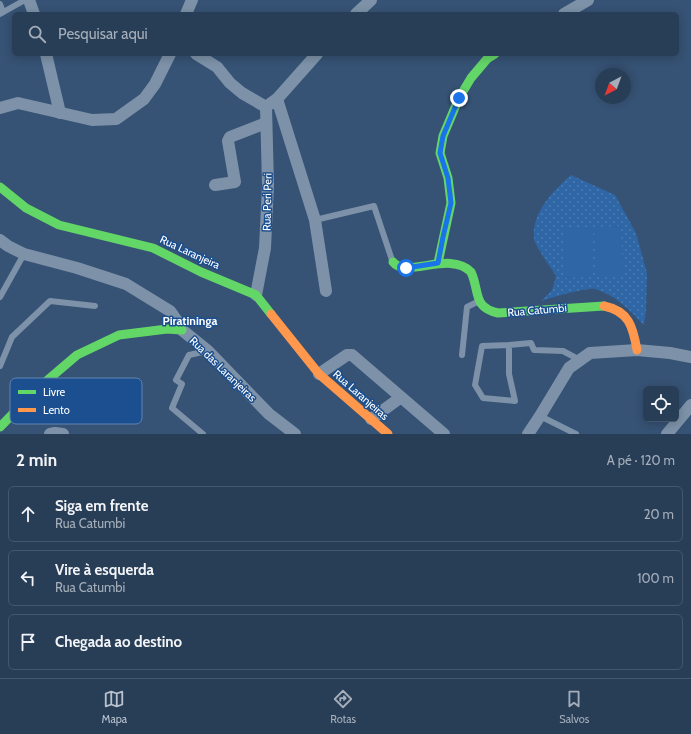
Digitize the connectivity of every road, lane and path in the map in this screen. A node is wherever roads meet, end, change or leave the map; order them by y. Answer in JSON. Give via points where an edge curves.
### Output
{"nodes":[{"id":1,"x":25,"y":0,"type":"edge"},
{"id":2,"x":29,"y":0,"type":"edge"},
{"id":3,"x":192,"y":0,"type":"edge"},
{"id":4,"x":371,"y":0,"type":"edge"},
{"id":5,"x":588,"y":0,"type":"edge"},
{"id":6,"x":0,"y":4,"type":"edge"},
{"id":7,"x":33,"y":12,"type":"edge"},
{"id":8,"x":187,"y":12,"type":"edge"},
{"id":9,"x":358,"y":12,"type":"edge"},
{"id":10,"x":567,"y":12,"type":"edge"},
{"id":11,"x":2,"y":13,"type":"edge"},
{"id":12,"x":46,"y":56,"type":"edge"},
{"id":13,"x":169,"y":56,"type":"edge"},
{"id":14,"x":199,"y":56,"type":"edge"},
{"id":15,"x":315,"y":56,"type":"edge"},
{"id":16,"x":492,"y":56,"type":"edge"},
{"id":17,"x":277,"y":99,"type":"junction"},
{"id":18,"x":266,"y":107,"type":"junction"},
{"id":19,"x":0,"y":108,"type":"edge"},
{"id":20,"x":60,"y":113,"type":"junction"},
{"id":21,"x":266,"y":123,"type":"junction"},
{"id":22,"x":215,"y":185,"type":"dead end"},
{"id":23,"x":0,"y":186,"type":"edge"},
{"id":24,"x":315,"y":220,"type":"junction"},
{"id":25,"x":0,"y":240,"type":"edge"},
{"id":26,"x":24,"y":254,"type":"junction"},
{"id":27,"x":393,"y":262,"type":"joint"},
{"id":28,"x":438,"y":263,"type":"junction"},
{"id":29,"x":326,"y":291,"type":"dead end"},
{"id":30,"x":256,"y":295,"type":"junction"},
{"id":31,"x":0,"y":297,"type":"edge"},
{"id":32,"x":480,"y":300,"type":"junction"},
{"id":33,"x":95,"y":306,"type":"dead end"},
{"id":34,"x":182,"y":330,"type":"junction"},
{"id":35,"x":509,"y":345,"type":"junction"},
{"id":36,"x":637,"y":350,"type":"junction"},
{"id":37,"x":208,"y":351,"type":"junction"},
{"id":38,"x":462,"y":355,"type":"dead end"},
{"id":39,"x":691,"y":358,"type":"edge"},
{"id":40,"x":580,"y":360,"type":"junction"},
{"id":41,"x":0,"y":366,"type":"edge"},
{"id":42,"x":319,"y":374,"type":"junction"},
{"id":43,"x":50,"y":378,"type":"edge"},
{"id":44,"x":400,"y":398,"type":"junction"},
{"id":45,"x":691,"y":405,"type":"edge"},
{"id":46,"x":540,"y":416,"type":"junction"},
{"id":47,"x":10,"y":417,"type":"edge"},
{"id":48,"x":371,"y":419,"type":"junction"},
{"id":49,"x":0,"y":427,"type":"edge"},
{"id":50,"x":50,"y":434,"type":"edge"},
{"id":51,"x":63,"y":434,"type":"edge"},
{"id":52,"x":203,"y":434,"type":"edge"},
{"id":53,"x":295,"y":434,"type":"edge"},
{"id":54,"x":388,"y":434,"type":"edge"},
{"id":55,"x":444,"y":434,"type":"edge"},
{"id":56,"x":528,"y":434,"type":"edge"},
{"id":57,"x":576,"y":434,"type":"edge"},
{"id":58,"x":668,"y":434,"type":"edge"}],
"edges":[{"from":1,"to":11,"type":"lane"},
{"from":2,"to":7,"type":"street"},
{"from":3,"to":8,"type":"street"},
{"from":4,"to":9,"type":"street"},
{"from":5,"to":10,"type":"street"},
{"from":6,"to":11,"type":"lane"},
{"from":12,"to":20,"type":"street"},
{"from":13,"to":20,"type":"street","via":[[144,100],[116,119],[92,120]]},
{"from":14,"to":18,"type":"street","via":[[217,67],[242,93]]},
{"from":15,"to":17,"type":"street"},
{"from":16,"to":28,"type":"street","via":[[471,78],[459,98],[443,136],[440,153],[448,178],[451,203]]},
{"from":17,"to":18,"type":"street"},
{"from":17,"to":24,"type":"street"},
{"from":18,"to":21,"type":"street","name":"Rua Peri Peri"},
{"from":19,"to":20,"type":"street","via":[[18,103]]},
{"from":21,"to":22,"type":"street","via":[[230,137],[228,141],[235,182]]},
{"from":21,"to":30,"type":"street","name":"Rua Peri Peri","via":[[268,185],[265,248]]},
{"from":23,"to":30,"type":"street","name":"Rua Laranjeira","via":[[26,208],[59,225],[153,248]]},
{"from":24,"to":27,"type":"lane","via":[[374,206]]},
{"from":24,"to":29,"type":"street"},
{"from":25,"to":26,"type":"street","name":"Rua das Laranjeiras"},
{"from":26,"to":31,"type":"lane"},
{"from":26,"to":34,"type":"street","name":"Rua das Laranjeiras","via":[[126,284],[170,311]]},
{"from":27,"to":28,"type":"street","via":[[406,268]]},
{"from":28,"to":32,"type":"street","via":[[460,264],[468,268]]},
{"from":30,"to":42,"type":"street","name":"Rua Laranjeira"},
{"from":32,"to":36,"type":"street","name":"Rua Catumbi","via":[[486,309],[498,313],[601,305],[616,309],[629,320]]},
{"from":32,"to":38,"type":"lane","via":[[467,307]]},
{"from":33,"to":41,"type":"lane","via":[[50,301],[12,337]]},
{"from":34,"to":37,"type":"street","name":"Rua das Laranjeiras"},
{"from":34,"to":43,"type":"street","via":[[167,329],[119,335],[77,355]]},
{"from":35,"to":35,"type":"lane","via":[[482,346],[475,385],[483,398],[515,401],[509,374]]},
{"from":35,"to":40,"type":"lane","via":[[531,343],[534,350],[563,351]]},
{"from":36,"to":39,"type":"street"},
{"from":36,"to":40,"type":"street","via":[[590,353]]},
{"from":37,"to":52,"type":"lane","via":[[189,355],[176,380],[182,384],[172,408]]},
{"from":37,"to":53,"type":"street","name":"Rua das Laranjeiras","via":[[269,414]]},
{"from":40,"to":46,"type":"street","via":[[569,368]]},
{"from":42,"to":44,"type":"street","via":[[347,355],[352,355]]},
{"from":42,"to":48,"type":"street","name":"Rua Laranjeiras"},
{"from":44,"to":48,"type":"street"},
{"from":44,"to":55,"type":"street"},
{"from":45,"to":58,"type":"street"},
{"from":46,"to":56,"type":"street"},
{"from":46,"to":57,"type":"lane"},
{"from":47,"to":49,"type":"street"},
{"from":48,"to":54,"type":"street","name":"Rua Laranjeiras"},
{"from":50,"to":51,"type":"street"}]}
